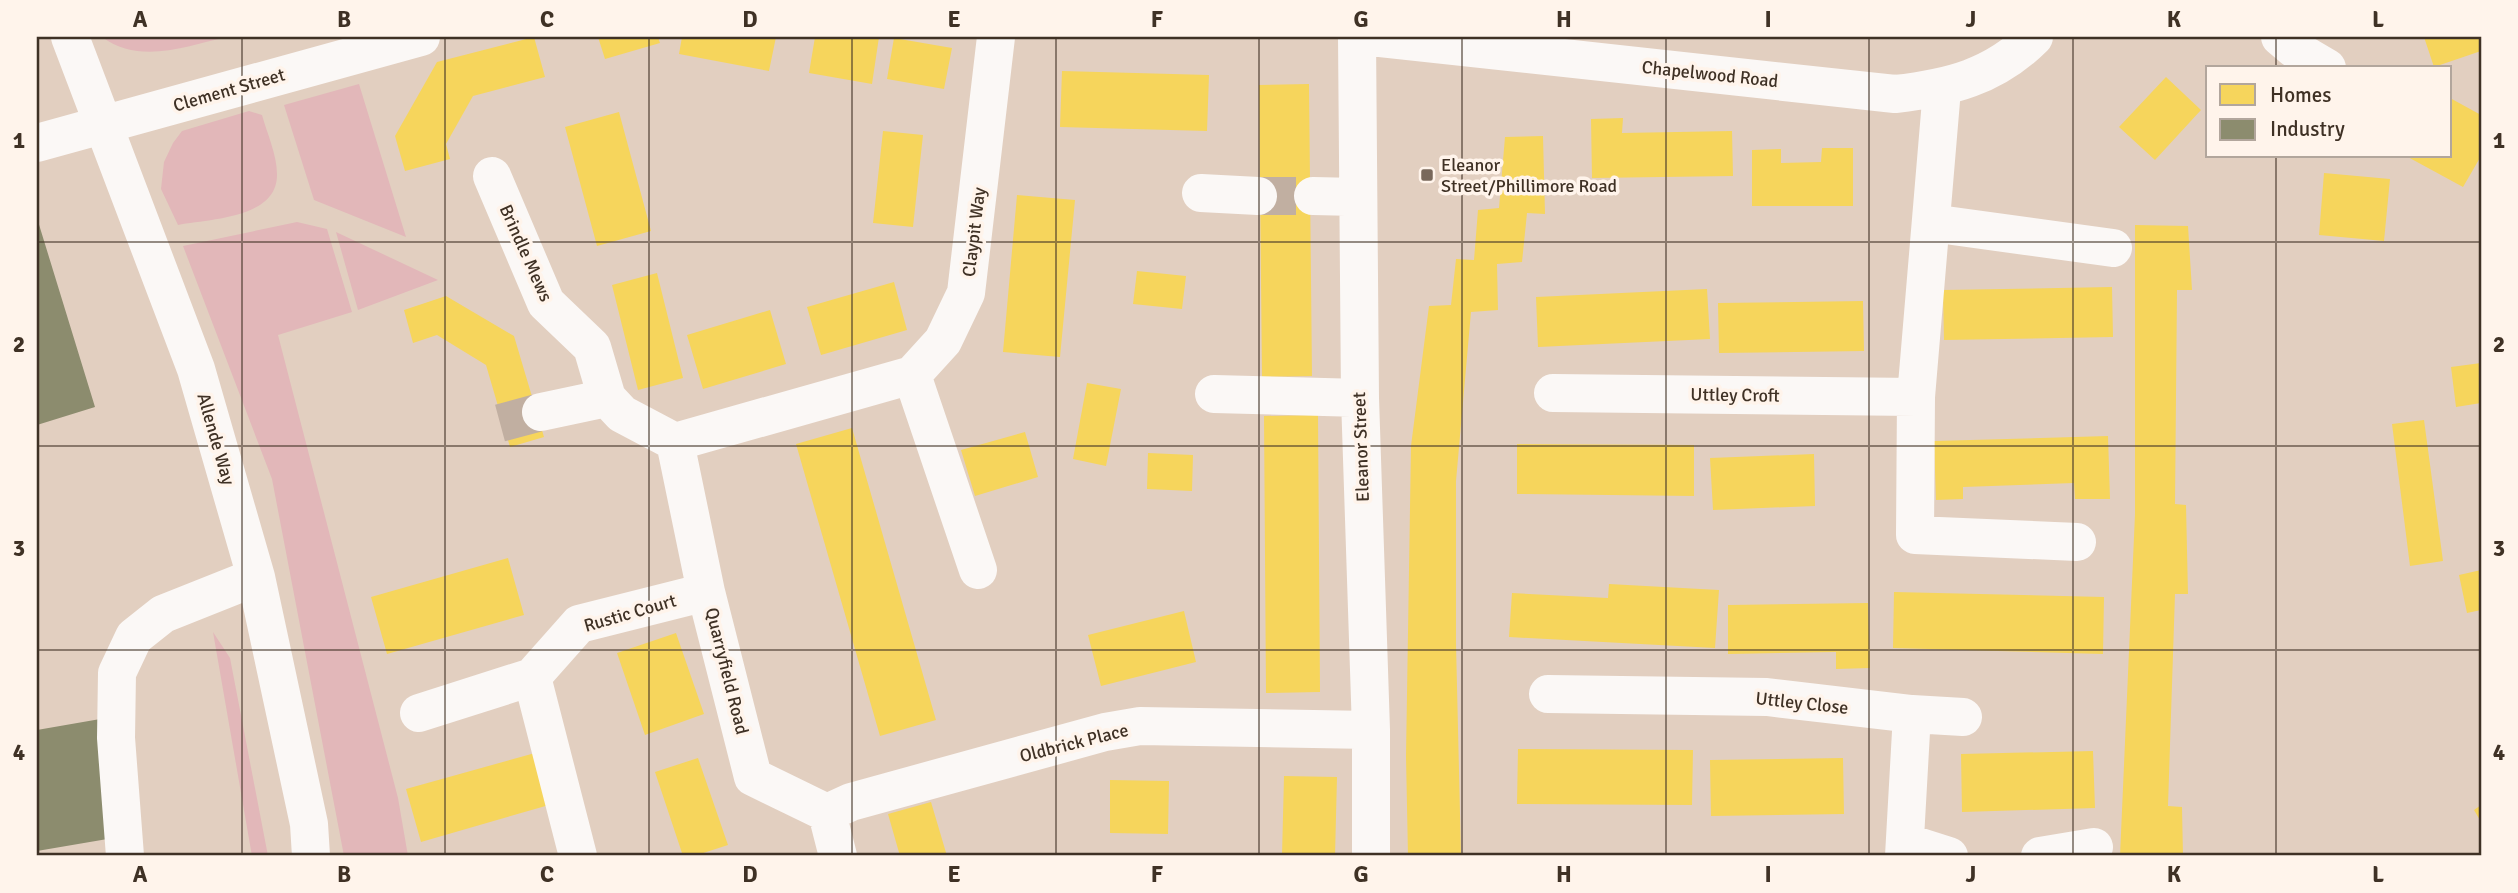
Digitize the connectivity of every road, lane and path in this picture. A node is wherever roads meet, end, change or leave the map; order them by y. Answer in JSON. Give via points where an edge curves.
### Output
{"nodes":[{"id":1,"x":70,"y":37,"type":"edge"},
{"id":2,"x":421,"y":37,"type":"edge"},
{"id":3,"x":996,"y":37,"type":"edge"},
{"id":4,"x":1357,"y":37,"type":"edge"},
{"id":5,"x":1371,"y":37,"type":"edge"},
{"id":6,"x":2034,"y":37,"type":"edge"},
{"id":7,"x":2280,"y":37,"type":"edge"},
{"id":8,"x":2324,"y":66,"type":"edge"},
{"id":9,"x":1942,"y":89,"type":"junction"},
{"id":10,"x":104,"y":125,"type":"junction"},
{"id":11,"x":37,"y":143,"type":"edge"},
{"id":12,"x":492,"y":176,"type":"dead end"},
{"id":13,"x":1201,"y":193,"type":"dead end"},
{"id":14,"x":1258,"y":196,"type":"tunnel mouth"},
{"id":15,"x":1313,"y":196,"type":"tunnel mouth"},
{"id":16,"x":1357,"y":197,"type":"junction"},
{"id":17,"x":1931,"y":223,"type":"junction"},
{"id":18,"x":2113,"y":248,"type":"dead end"},
{"id":19,"x":912,"y":375,"type":"junction"},
{"id":20,"x":1553,"y":393,"type":"dead end"},
{"id":21,"x":1214,"y":394,"type":"dead end"},
{"id":22,"x":1916,"y":397,"type":"junction"},
{"id":23,"x":607,"y":398,"type":"junction"},
{"id":24,"x":1360,"y":398,"type":"junction"},
{"id":25,"x":541,"y":412,"type":"tunnel mouth"},
{"id":26,"x":675,"y":442,"type":"junction"},
{"id":27,"x":2077,"y":541,"type":"dead end"},
{"id":28,"x":978,"y":570,"type":"dead end"},
{"id":29,"x":256,"y":577,"type":"junction"},
{"id":30,"x":706,"y":593,"type":"junction"},
{"id":31,"x":532,"y":677,"type":"junction"},
{"id":32,"x":1548,"y":694,"type":"dead end"},
{"id":33,"x":419,"y":713,"type":"dead end"},
{"id":34,"x":1912,"y":714,"type":"junction"},
{"id":35,"x":1963,"y":717,"type":"dead end"},
{"id":36,"x":1371,"y":730,"type":"junction"},
{"id":37,"x":827,"y":813,"type":"junction"},
{"id":38,"x":2094,"y":847,"type":"dead end"},
{"id":39,"x":1904,"y":849,"type":"edge"},
{"id":40,"x":125,"y":856,"type":"edge"},
{"id":41,"x":311,"y":856,"type":"edge"},
{"id":42,"x":578,"y":856,"type":"edge"},
{"id":43,"x":838,"y":856,"type":"edge"},
{"id":44,"x":1371,"y":856,"type":"edge"},
{"id":45,"x":1949,"y":856,"type":"edge"},
{"id":46,"x":2040,"y":856,"type":"edge"}],
"edges":[{"from":1,"to":10,"type":"street","name":"Allende Way"},
{"from":2,"to":10,"type":"street","name":"Clement Street"},
{"from":3,"to":19,"type":"street","name":"Claypit Way","via":[[966,293],[943,341]]},
{"from":4,"to":16,"type":"street","name":"Eleanor Street"},
{"from":5,"to":9,"type":"street","name":"Chapelwood Road","via":[[1895,94]]},
{"from":6,"to":9,"type":"street","name":"Chapelwood Road","via":[[1984,74]]},
{"from":7,"to":8,"type":"street"},
{"from":9,"to":17,"type":"street"},
{"from":10,"to":11,"type":"street","name":"Clement Street"},
{"from":10,"to":29,"type":"street","name":"Allende Way","via":[[196,369]]},
{"from":12,"to":23,"type":"street","name":"Brindle Mews","via":[[546,303],[592,347]]},
{"from":13,"to":14,"type":"street"},
{"from":15,"to":16,"type":"street"},
{"from":16,"to":24,"type":"street","name":"Eleanor Street"},
{"from":17,"to":18,"type":"street"},
{"from":17,"to":22,"type":"street"},
{"from":19,"to":26,"type":"street"},
{"from":19,"to":28,"type":"street"},
{"from":20,"to":22,"type":"street","name":"Uttley Croft"},
{"from":21,"to":24,"type":"street"},
{"from":22,"to":27,"type":"street","via":[[1914,535]]},
{"from":23,"to":25,"type":"street"},
{"from":23,"to":26,"type":"street","via":[[622,414]]},
{"from":24,"to":36,"type":"street","name":"Eleanor Street"},
{"from":26,"to":30,"type":"street","name":"Quarryfield Road"},
{"from":29,"to":40,"type":"street","via":[[163,614],[134,637],[117,673],[116,738]]},
{"from":29,"to":41,"type":"street","name":"Allende Way","via":[[309,824]]},
{"from":30,"to":31,"type":"street","name":"Rustic Court","via":[[579,624]]},
{"from":30,"to":37,"type":"street","name":"Quarryfield Road","via":[[753,777]]},
{"from":31,"to":33,"type":"street"},
{"from":31,"to":42,"type":"street"},
{"from":32,"to":34,"type":"street","name":"Uttley Close","via":[[1767,697]]},
{"from":34,"to":35,"type":"street","name":"Uttley Close"},
{"from":34,"to":39,"type":"street"},
{"from":36,"to":37,"type":"street","name":"Oldbrick Place","via":[[1140,726],[851,802]]},
{"from":36,"to":44,"type":"street","name":"Eleanor Street"},
{"from":37,"to":43,"type":"street"},
{"from":38,"to":46,"type":"street"},
{"from":39,"to":45,"type":"street"}]}
